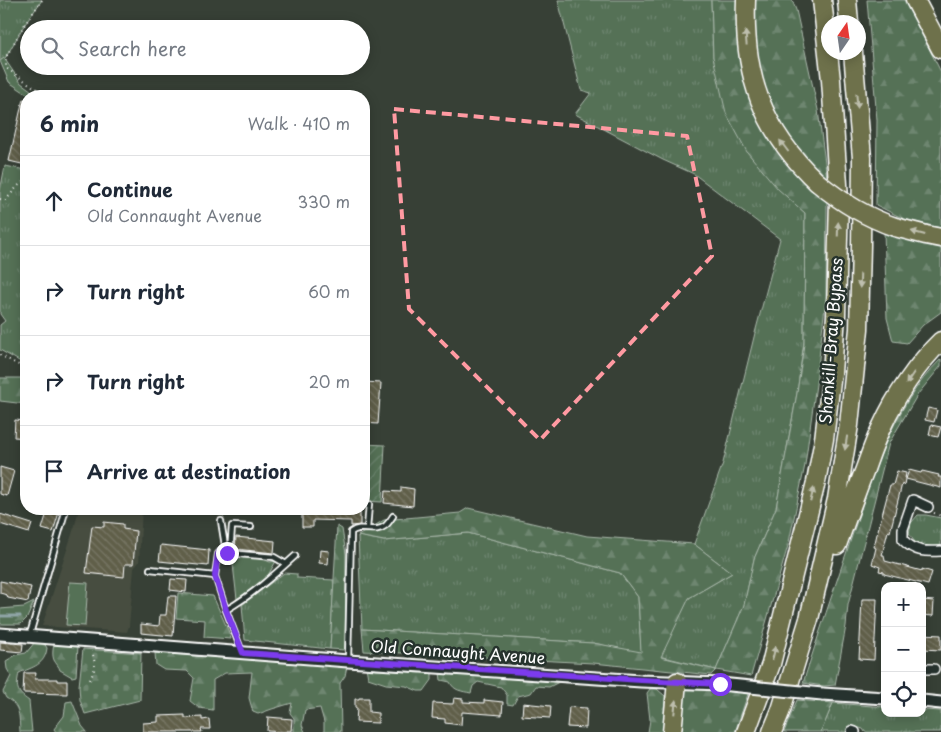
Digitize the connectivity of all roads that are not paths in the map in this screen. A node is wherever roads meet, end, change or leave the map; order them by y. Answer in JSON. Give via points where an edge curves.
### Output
{"nodes":[{"id":1,"x":746,"y":0,"type":"edge"},
{"id":2,"x":822,"y":0,"type":"edge"},
{"id":3,"x":847,"y":0,"type":"edge"},
{"id":4,"x":915,"y":0,"type":"edge"},
{"id":5,"x":848,"y":15,"type":"edge"},
{"id":6,"x":941,"y":49,"type":"edge"},
{"id":7,"x":854,"y":60,"type":"edge"},
{"id":8,"x":941,"y":238,"type":"edge"},
{"id":9,"x":941,"y":341,"type":"edge"},
{"id":10,"x":928,"y":507,"type":"dead end"},
{"id":11,"x":64,"y":515,"type":"edge"},
{"id":12,"x":368,"y":515,"type":"edge"},
{"id":13,"x":393,"y":516,"type":"dead end"},
{"id":14,"x":220,"y":521,"type":"dead end"},
{"id":15,"x":251,"y":527,"type":"dead end"},
{"id":16,"x":367,"y":529,"type":"junction"},
{"id":17,"x":222,"y":549,"type":"junction"},
{"id":18,"x":941,"y":551,"type":"edge"},
{"id":19,"x":230,"y":553,"type":"junction"},
{"id":20,"x":295,"y":556,"type":"dead end"},
{"id":21,"x":286,"y":564,"type":"junction"},
{"id":22,"x":150,"y":569,"type":"dead end"},
{"id":23,"x":215,"y":576,"type":"junction"},
{"id":24,"x":226,"y":610,"type":"junction"},
{"id":25,"x":809,"y":618,"type":"junction"},
{"id":26,"x":0,"y":634,"type":"edge"},
{"id":27,"x":30,"y":636,"type":"junction"},
{"id":28,"x":243,"y":653,"type":"junction"},
{"id":29,"x":348,"y":661,"type":"junction"},
{"id":30,"x":926,"y":669,"type":"edge"},
{"id":31,"x":934,"y":669,"type":"dead end"},
{"id":32,"x":677,"y":682,"type":"junction"},
{"id":33,"x":881,"y":698,"type":"edge"},
{"id":34,"x":926,"y":701,"type":"edge"},
{"id":35,"x":941,"y":703,"type":"edge"},
{"id":36,"x":672,"y":732,"type":"edge"},
{"id":37,"x":746,"y":732,"type":"edge"},
{"id":38,"x":772,"y":732,"type":"edge"}],
"edges":[{"from":8,"to":1,"type":"highway","one_way":true,"bridge":true,"via":[[875,220],[832,195],[801,168],[778,138],[759,99],[746,41]]},
{"from":37,"to":2,"type":"highway","name":"Shankill-Bray Bypass","one_way":true,"via":[[771,664],[813,491],[824,439],[832,373],[839,199]]},
{"from":3,"to":5,"type":"highway"},
{"from":4,"to":6,"type":"highway"},
{"from":7,"to":25,"type":"highway","name":"Shankill-Bray Bypass","one_way":true,"via":[[862,158],[859,329],[837,499]]},
{"from":9,"to":25,"type":"highway","one_way":true,"via":[[898,396],[882,426]]},
{"from":10,"to":18,"type":"street","via":[[913,500],[903,529],[903,540],[923,552]]},
{"from":11,"to":27,"type":"lane"},
{"from":12,"to":16,"type":"lane"},
{"from":13,"to":16,"type":"lane","via":[[384,527]]},
{"from":14,"to":17,"type":"lane","via":[[225,546]]},
{"from":15,"to":19,"type":"lane","via":[[232,526]]},
{"from":16,"to":29,"type":"lane","via":[[352,532]]},
{"from":17,"to":19,"type":"lane"},
{"from":17,"to":23,"type":"lane","via":[[218,554]]},
{"from":19,"to":21,"type":"lane","via":[[274,557]]},
{"from":20,"to":21,"type":"lane"},
{"from":21,"to":24,"type":"lane","via":[[260,588]]},
{"from":22,"to":23,"type":"lane"},
{"from":23,"to":24,"type":"lane"},
{"from":24,"to":28,"type":"lane"},
{"from":25,"to":38,"type":"highway","name":"Shankill-Bray Bypass"},
{"from":26,"to":27,"type":"street","name":"Old Connaught Avenue"},
{"from":27,"to":28,"type":"street","name":"Old Connaught Avenue"},
{"from":28,"to":29,"type":"street","name":"Old Connaught Avenue"},
{"from":29,"to":32,"type":"street","name":"Old Connaught Avenue"},
{"from":30,"to":31,"type":"street"},
{"from":32,"to":33,"type":"street","name":"Old Connaught Avenue","bridge":true},
{"from":36,"to":32,"type":"highway","one_way":true},
{"from":34,"to":35,"type":"street"}]}
